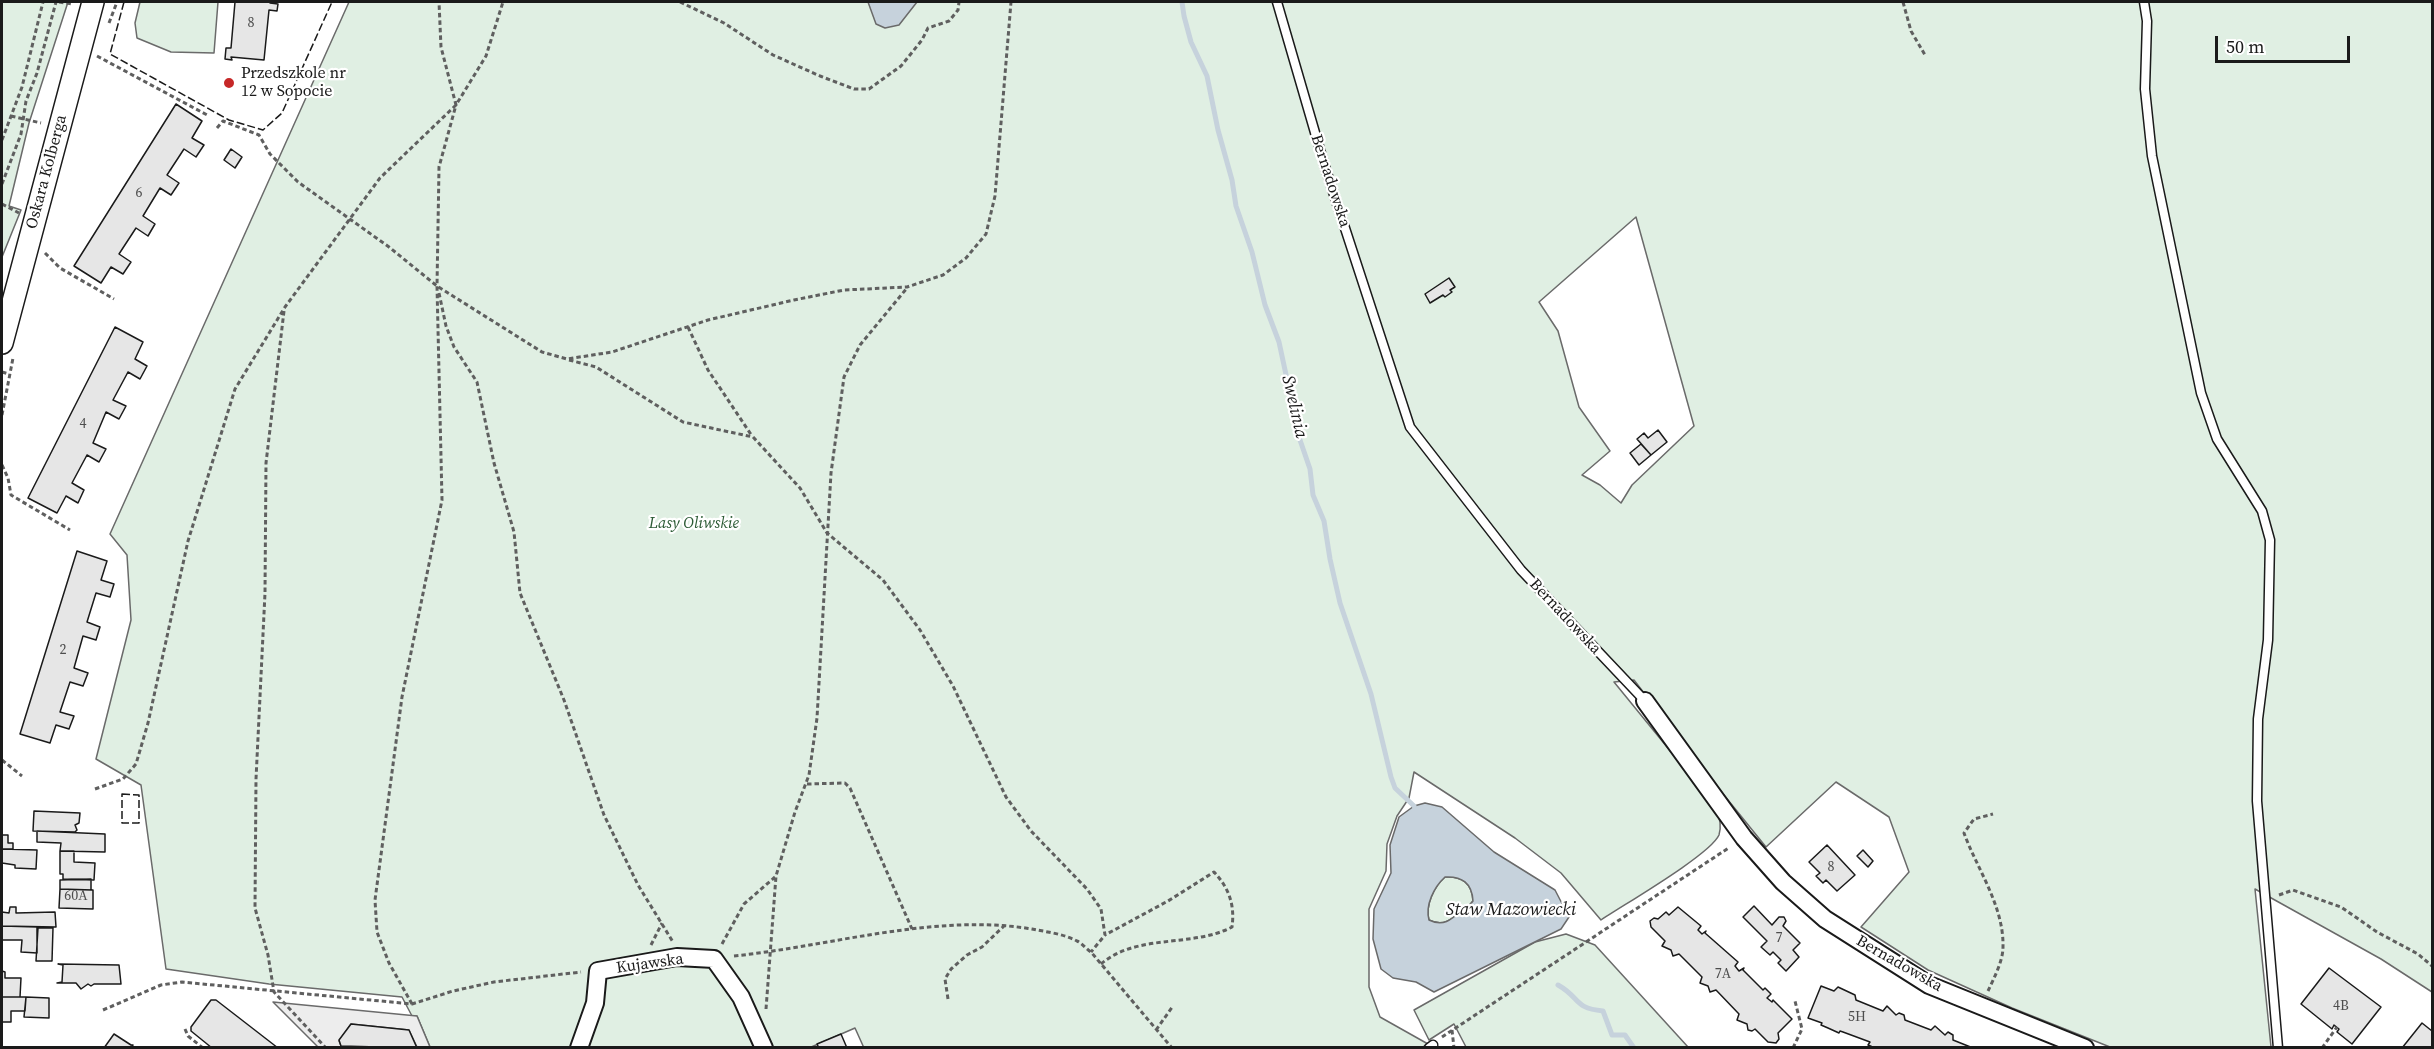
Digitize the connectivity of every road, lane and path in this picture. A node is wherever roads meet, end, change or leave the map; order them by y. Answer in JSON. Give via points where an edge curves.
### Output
{"nodes":[{"id":1,"x":43,"y":2,"type":"edge"},
{"id":2,"x":56,"y":2,"type":"edge"},
{"id":3,"x":93,"y":2,"type":"edge"},
{"id":4,"x":439,"y":2,"type":"edge"},
{"id":5,"x":503,"y":2,"type":"edge"},
{"id":6,"x":680,"y":2,"type":"edge"},
{"id":7,"x":958,"y":2,"type":"edge"},
{"id":8,"x":1011,"y":2,"type":"edge"},
{"id":9,"x":1277,"y":2,"type":"edge"},
{"id":10,"x":1903,"y":2,"type":"edge"},
{"id":11,"x":2144,"y":2,"type":"edge"},
{"id":12,"x":1925,"y":55,"type":"dead end"},
{"id":13,"x":96,"y":56,"type":"dead end"},
{"id":14,"x":456,"y":105,"type":"junction"},
{"id":15,"x":11,"y":116,"type":"junction"},
{"id":16,"x":208,"y":116,"type":"dead end"},
{"id":17,"x":23,"y":120,"type":"junction"},
{"id":18,"x":59,"y":127,"type":"junction"},
{"id":19,"x":217,"y":128,"type":"dead end"},
{"id":20,"x":2,"y":141,"type":"edge"},
{"id":21,"x":2,"y":184,"type":"edge"},
{"id":22,"x":2,"y":204,"type":"edge"},
{"id":23,"x":22,"y":214,"type":"dead end"},
{"id":24,"x":351,"y":219,"type":"junction"},
{"id":25,"x":40,"y":247,"type":"dead end"},
{"id":26,"x":437,"y":286,"type":"junction"},
{"id":27,"x":907,"y":287,"type":"junction"},
{"id":28,"x":114,"y":299,"type":"dead end"},
{"id":29,"x":285,"y":307,"type":"junction"},
{"id":30,"x":688,"y":327,"type":"junction"},
{"id":31,"x":2,"y":343,"type":"edge"},
{"id":32,"x":567,"y":359,"type":"junction"},
{"id":33,"x":2,"y":372,"type":"edge"},
{"id":34,"x":9,"y":374,"type":"dead end"},
{"id":35,"x":753,"y":437,"type":"junction"},
{"id":36,"x":2,"y":465,"type":"edge"},
{"id":37,"x":70,"y":530,"type":"dead end"},
{"id":38,"x":827,"y":533,"type":"junction"},
{"id":39,"x":1645,"y":701,"type":"joint"},
{"id":40,"x":2,"y":760,"type":"edge"},
{"id":41,"x":22,"y":777,"type":"dead end"},
{"id":42,"x":806,"y":783,"type":"junction"},
{"id":43,"x":95,"y":789,"type":"dead end"},
{"id":44,"x":1993,"y":814,"type":"dead end"},
{"id":45,"x":1744,"y":838,"type":"junction"},
{"id":46,"x":776,"y":876,"type":"junction"},
{"id":47,"x":2266,"y":900,"type":"junction"},
{"id":48,"x":1005,"y":925,"type":"junction"},
{"id":49,"x":912,"y":929,"type":"junction"},
{"id":50,"x":1593,"y":930,"type":"dead end"},
{"id":51,"x":1597,"y":934,"type":"junction"},
{"id":52,"x":1105,"y":935,"type":"junction"},
{"id":53,"x":1091,"y":952,"type":"junction"},
{"id":54,"x":770,"y":953,"type":"junction"},
{"id":55,"x":677,"y":957,"type":"junction"},
{"id":56,"x":714,"y":958,"type":"junction"},
{"id":57,"x":1101,"y":964,"type":"junction"},
{"id":58,"x":2433,"y":966,"type":"edge"},
{"id":59,"x":598,"y":971,"type":"junction"},
{"id":60,"x":274,"y":992,"type":"junction"},
{"id":61,"x":948,"y":999,"type":"dead end"},
{"id":62,"x":1795,"y":1001,"type":"dead end"},
{"id":63,"x":412,"y":1004,"type":"junction"},
{"id":64,"x":1173,"y":1006,"type":"dead end"},
{"id":65,"x":1980,"y":1006,"type":"junction"},
{"id":66,"x":103,"y":1010,"type":"dead end"},
{"id":67,"x":766,"y":1012,"type":"dead end"},
{"id":68,"x":2337,"y":1027,"type":"dead end"},
{"id":69,"x":185,"y":1029,"type":"dead end"},
{"id":70,"x":1156,"y":1030,"type":"junction"},
{"id":71,"x":203,"y":1047,"type":"edge"},
{"id":72,"x":326,"y":1047,"type":"edge"},
{"id":73,"x":579,"y":1047,"type":"edge"},
{"id":74,"x":764,"y":1047,"type":"edge"},
{"id":75,"x":1172,"y":1047,"type":"edge"},
{"id":76,"x":1454,"y":1047,"type":"edge"},
{"id":77,"x":1793,"y":1047,"type":"edge"},
{"id":78,"x":2085,"y":1047,"type":"edge"},
{"id":79,"x":2278,"y":1047,"type":"edge"},
{"id":80,"x":2322,"y":1047,"type":"edge"}],
"edges":[{"from":1,"to":15,"type":"path"},
{"from":2,"to":17,"type":"path"},
{"from":3,"to":18,"type":"street","name":"Oskara Kolberga"},
{"from":4,"to":14,"type":"path","via":[[441,47]]},
{"from":5,"to":14,"type":"path","via":[[486,56]]},
{"from":6,"to":7,"type":"path","via":[[724,23],[773,55],[845,86],[869,89],[901,66],[928,28],[949,21],[958,10]]},
{"from":8,"to":27,"type":"path","via":[[995,196],[986,234],[966,258],[943,275]]},
{"from":9,"to":39,"type":"lane","name":"Bernadowska","via":[[1325,167],[1410,427],[1521,570]]},
{"from":10,"to":12,"type":"path","via":[[1911,31]]},
{"from":11,"to":47,"type":"lane","via":[[2145,89],[2152,156],[2201,393],[2217,439],[2262,511],[2270,540],[2268,640],[2258,719],[2257,801]]},
{"from":13,"to":16,"type":"path"},
{"from":14,"to":24,"type":"path","via":[[380,178]]},
{"from":14,"to":26,"type":"path","via":[[440,167]]},
{"from":15,"to":17,"type":"path"},
{"from":15,"to":20,"type":"path"},
{"from":17,"to":18,"type":"path"},
{"from":17,"to":21,"type":"path","via":[[18,146]]},
{"from":18,"to":31,"type":"street","name":"Oskara Kolberga"},
{"from":19,"to":24,"type":"path","via":[[223,121],[259,135],[270,154],[298,182]]},
{"from":22,"to":23,"type":"path"},
{"from":24,"to":26,"type":"path"},
{"from":24,"to":29,"type":"path"},
{"from":25,"to":28,"type":"path","via":[[60,268]]},
{"from":26,"to":32,"type":"path","via":[[542,352]]},
{"from":26,"to":55,"type":"path","via":[[454,347],[477,382],[514,532],[520,592],[564,700],[604,815],[638,885],[672,940]]},
{"from":26,"to":63,"type":"path","via":[[442,500],[402,697],[375,900],[376,932]]},
{"from":27,"to":30,"type":"path","via":[[844,290]]},
{"from":27,"to":38,"type":"path","via":[[860,345],[843,377]]},
{"from":29,"to":43,"type":"path","via":[[235,389],[188,541],[136,764],[123,779]]},
{"from":29,"to":60,"type":"path","via":[[266,464],[265,593],[256,779],[255,908]]},
{"from":30,"to":32,"type":"path","via":[[612,352]]},
{"from":30,"to":35,"type":"path","via":[[708,370]]},
{"from":32,"to":35,"type":"path","via":[[596,367],[683,422]]},
{"from":33,"to":34,"type":"path"},
{"from":35,"to":38,"type":"path","via":[[800,488]]},
{"from":36,"to":37,"type":"path","via":[[11,495]]},
{"from":38,"to":42,"type":"path","via":[[817,718]]},
{"from":38,"to":52,"type":"path","via":[[883,580],[920,630],[953,686],[1006,797],[1031,831],[1087,889],[1101,909]]},
{"from":39,"to":45,"type":"street","name":"Bernadowska"},
{"from":40,"to":41,"type":"path"},
{"from":42,"to":46,"type":"path"},
{"from":42,"to":49,"type":"path","via":[[845,783],[850,788]]},
{"from":44,"to":65,"type":"path","via":[[1974,819],[1964,833],[2002,928],[2003,949]]},
{"from":45,"to":51,"type":"path"},
{"from":45,"to":65,"type":"street","name":"Bernadowska","via":[[1783,882],[1825,919],[1929,985]]},
{"from":46,"to":54,"type":"path"},
{"from":46,"to":56,"type":"path","via":[[744,904]]},
{"from":47,"to":58,"type":"path","via":[[2293,890],[2341,907]]},
{"from":47,"to":79,"type":"lane"},
{"from":48,"to":49,"type":"path"},
{"from":48,"to":53,"type":"path","via":[[1049,932],[1077,941]]},
{"from":48,"to":61,"type":"path","via":[[951,969],[945,979]]},
{"from":49,"to":54,"type":"path"},
{"from":50,"to":51,"type":"path"},
{"from":51,"to":76,"type":"path","via":[[1452,1030]]},
{"from":52,"to":53,"type":"path"},
{"from":52,"to":57,"type":"path","via":[[1214,872],[1226,885],[1234,915],[1232,927],[1204,937],[1125,950]]},
{"from":53,"to":57,"type":"path"},
{"from":54,"to":56,"type":"path"},
{"from":54,"to":67,"type":"path"},
{"from":55,"to":56,"type":"street","name":"Kujawska"},
{"from":55,"to":59,"type":"street","name":"Kujawska"},
{"from":56,"to":74,"type":"street","via":[[741,997]]},
{"from":57,"to":70,"type":"path"},
{"from":59,"to":63,"type":"path","via":[[494,982]]},
{"from":59,"to":73,"type":"street","name":"Kujawska","via":[[595,1003]]},
{"from":60,"to":63,"type":"path"},
{"from":60,"to":66,"type":"path","via":[[182,982],[161,985]]},
{"from":60,"to":72,"type":"path"},
{"from":62,"to":77,"type":"path","via":[[1802,1029]]},
{"from":64,"to":70,"type":"path"},
{"from":65,"to":78,"type":"street","name":"Bernadowska"},
{"from":68,"to":80,"type":"path"},
{"from":69,"to":71,"type":"path"},
{"from":70,"to":75,"type":"path"}]}
